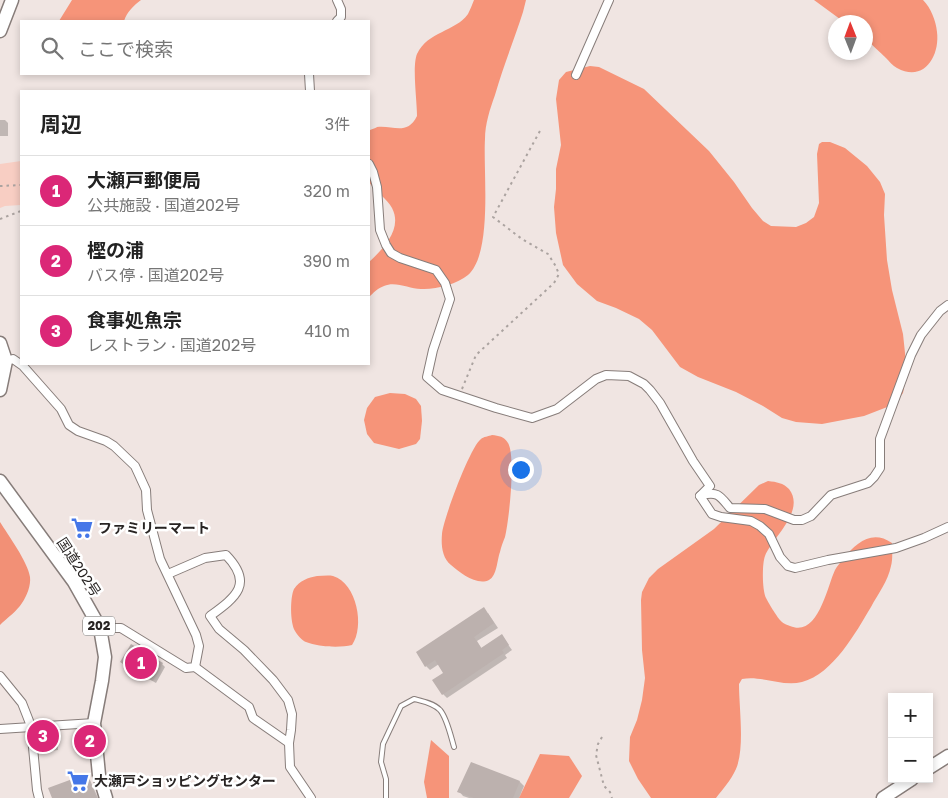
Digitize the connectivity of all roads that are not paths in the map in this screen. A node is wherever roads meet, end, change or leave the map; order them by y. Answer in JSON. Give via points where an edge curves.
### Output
{"nodes":[{"id":1,"x":12,"y":0,"type":"edge"},
{"id":2,"x":337,"y":0,"type":"edge"},
{"id":3,"x":609,"y":0,"type":"edge"},
{"id":4,"x":338,"y":20,"type":"edge"},
{"id":5,"x":0,"y":31,"type":"edge"},
{"id":6,"x":310,"y":75,"type":"edge"},
{"id":7,"x":576,"y":75,"type":"dead end"},
{"id":8,"x":310,"y":90,"type":"edge"},
{"id":9,"x":370,"y":166,"type":"edge"},
{"id":10,"x":948,"y":305,"type":"edge"},
{"id":11,"x":0,"y":343,"type":"edge"},
{"id":12,"x":6,"y":361,"type":"junction"},
{"id":13,"x":20,"y":364,"type":"edge"},
{"id":14,"x":22,"y":365,"type":"edge"},
{"id":15,"x":0,"y":390,"type":"edge"},
{"id":16,"x":0,"y":481,"type":"edge"},
{"id":17,"x":700,"y":496,"type":"junction"},
{"id":18,"x":948,"y":527,"type":"edge"},
{"id":19,"x":168,"y":574,"type":"junction"},
{"id":20,"x":100,"y":628,"type":"junction"},
{"id":21,"x":194,"y":668,"type":"junction"},
{"id":22,"x":0,"y":676,"type":"edge"},
{"id":23,"x":94,"y":722,"type":"junction"},
{"id":24,"x":30,"y":726,"type":"junction"},
{"id":25,"x":0,"y":729,"type":"edge"},
{"id":26,"x":289,"y":743,"type":"junction"},
{"id":27,"x":454,"y":747,"type":"dead end"},
{"id":28,"x":948,"y":756,"type":"edge"},
{"id":29,"x":933,"y":765,"type":"edge"},
{"id":30,"x":906,"y":783,"type":"edge"},
{"id":31,"x":39,"y":798,"type":"edge"},
{"id":32,"x":106,"y":798,"type":"edge"},
{"id":33,"x":311,"y":798,"type":"edge"},
{"id":34,"x":386,"y":798,"type":"edge"},
{"id":35,"x":884,"y":798,"type":"edge"}],
"edges":[{"from":1,"to":5,"type":"main road"},
{"from":2,"to":4,"type":"street","via":[[341,9]]},
{"from":3,"to":7,"type":"street"},
{"from":6,"to":8,"type":"street"},
{"from":9,"to":17,"type":"street","via":[[377,187],[380,230],[386,245],[400,258],[436,270],[450,299],[427,377],[442,390],[532,418],[557,409],[596,379],[606,375],[629,376],[644,384],[660,403],[710,486]]},
{"from":10,"to":17,"type":"street","via":[[921,335],[911,355],[880,439],[880,468],[868,483],[831,495],[811,516],[802,520],[765,509],[730,508],[720,495],[712,492]]},
{"from":11,"to":12,"type":"main road"},
{"from":12,"to":13,"type":"street","via":[[13,359]]},
{"from":12,"to":15,"type":"main road"},
{"from":14,"to":19,"type":"street","via":[[61,409],[70,425],[114,446],[135,466],[146,490],[147,510],[160,559]]},
{"from":16,"to":20,"type":"main road","name":"国道202号","number":"202","via":[[74,582]]},
{"from":17,"to":18,"type":"street","via":[[712,514],[751,521],[760,526],[780,557],[788,566],[795,568],[896,548]]},
{"from":19,"to":21,"type":"street","via":[[196,635],[199,646]]},
{"from":19,"to":26,"type":"street","via":[[205,558],[226,555],[232,562],[241,579],[240,587],[229,602],[210,616],[218,629],[244,650],[288,700],[292,714]]},
{"from":20,"to":21,"type":"street","via":[[121,628],[186,668]]},
{"from":20,"to":23,"type":"main road","name":"国道202号","number":"202","via":[[105,657]]},
{"from":21,"to":26,"type":"street","via":[[249,707],[253,718]]},
{"from":22,"to":24,"type":"street","via":[[22,703]]},
{"from":23,"to":24,"type":"street"},
{"from":23,"to":32,"type":"main road","name":"国道202号","number":"202","via":[[99,775]]},
{"from":24,"to":25,"type":"street"},
{"from":24,"to":31,"type":"street"},
{"from":26,"to":33,"type":"street","via":[[290,767]]},
{"from":27,"to":34,"type":"lane","via":[[440,710],[414,699],[401,706],[383,744],[381,762],[386,778]]},
{"from":28,"to":29,"type":"main road"},
{"from":30,"to":35,"type":"main road"}]}
